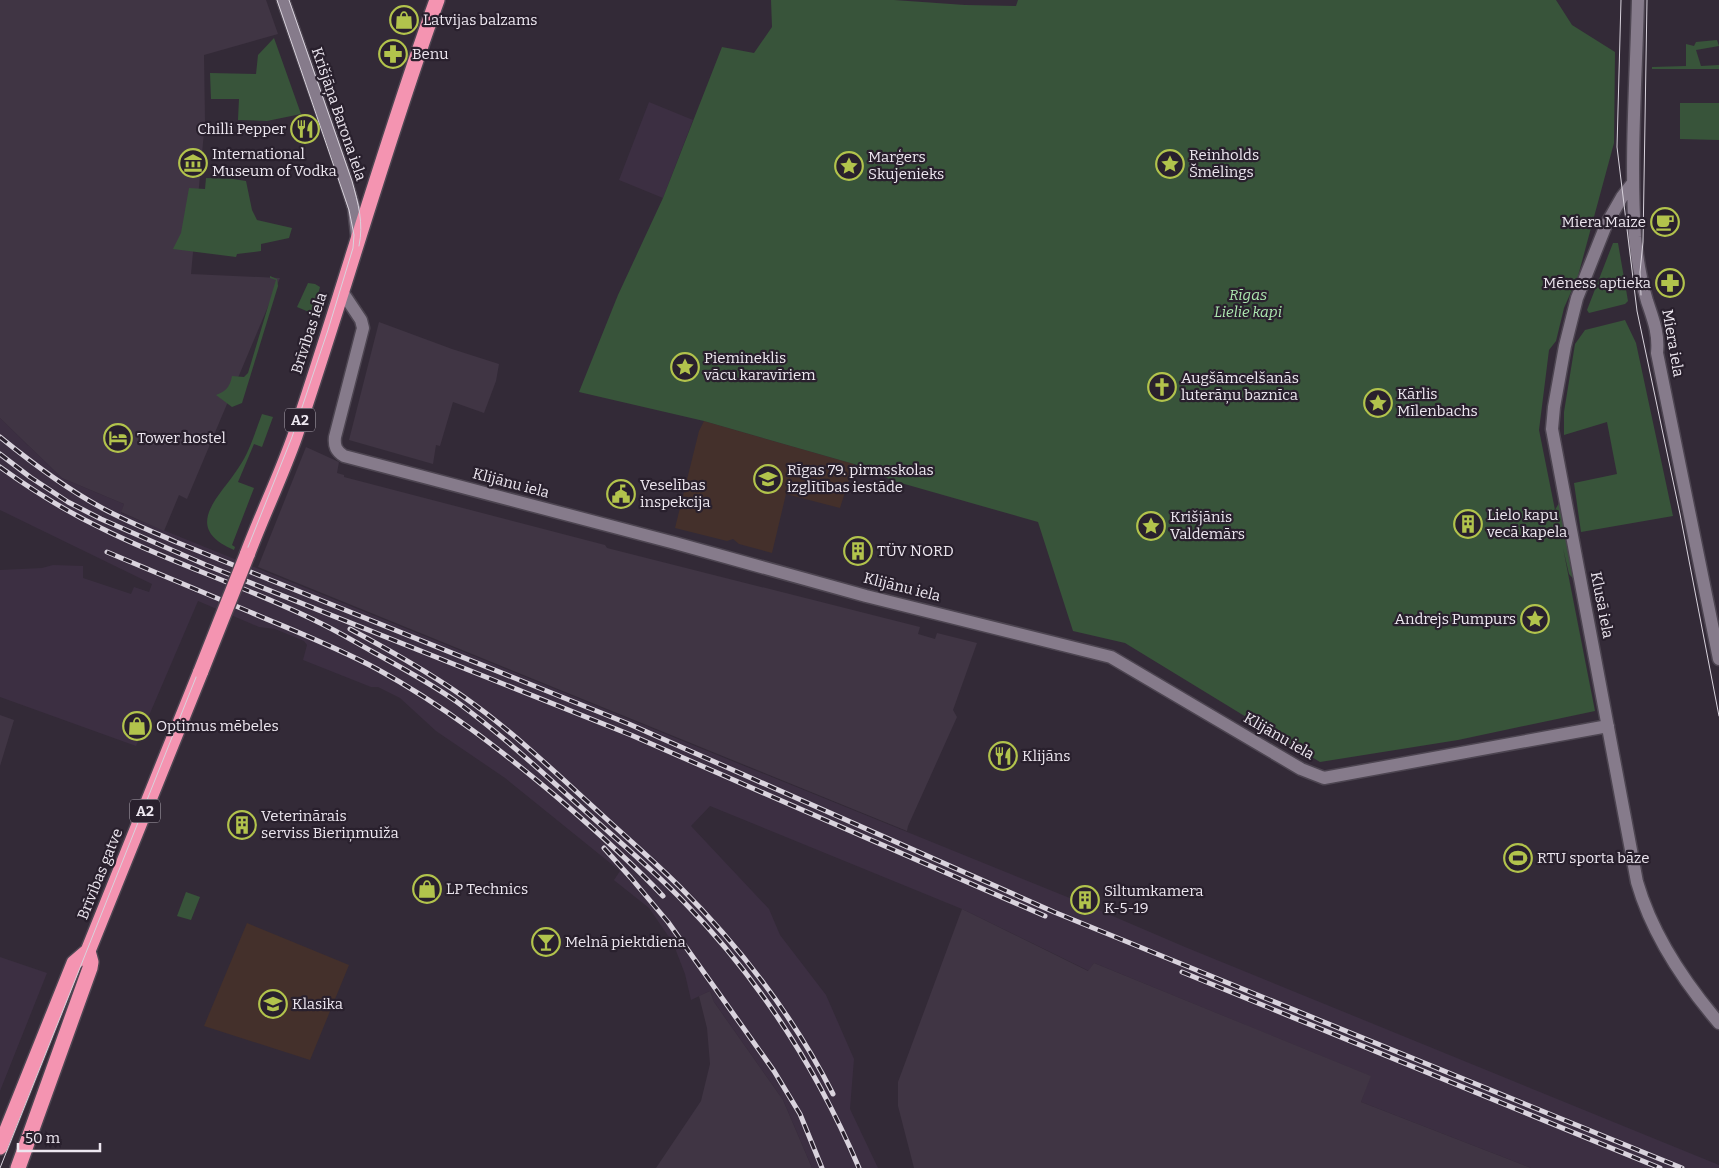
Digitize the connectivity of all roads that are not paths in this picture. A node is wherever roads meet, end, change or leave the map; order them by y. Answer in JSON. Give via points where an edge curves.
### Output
{"nodes":[{"id":1,"x":283,"y":0,"type":"edge"},
{"id":2,"x":437,"y":0,"type":"edge"},
{"id":3,"x":1638,"y":0,"type":"edge"},
{"id":4,"x":1632,"y":184,"type":"junction"},
{"id":5,"x":357,"y":241,"type":"junction"},
{"id":6,"x":341,"y":290,"type":"junction"},
{"id":7,"x":1719,"y":659,"type":"edge"},
{"id":8,"x":201,"y":671,"type":"joint"},
{"id":9,"x":1608,"y":726,"type":"junction"},
{"id":10,"x":88,"y":951,"type":"junction"},
{"id":11,"x":1719,"y":1023,"type":"edge"},
{"id":12,"x":0,"y":1147,"type":"edge"},
{"id":13,"x":18,"y":1168,"type":"edge"}],
"edges":[{"from":1,"to":5,"type":"street","name":"Krišjāņa Barona iela","via":[[343,172],[354,208]]},
{"from":2,"to":5,"type":"highway","name":"Brīvības iela","number":"A2"},
{"from":3,"to":4,"type":"street","name":"Miera iela"},
{"from":4,"to":7,"type":"street","name":"Miera iela","via":[[1640,272],[1659,340],[1657,353]]},
{"from":4,"to":9,"type":"street","name":"Klusā iela","via":[[1606,225],[1578,298],[1558,380],[1552,429]]},
{"from":5,"to":6,"type":"highway","name":"Brīvības iela","number":"A2"},
{"from":6,"to":8,"type":"highway","name":"Brīvības iela","number":"A2","bridge":true,"via":[[294,438]]},
{"from":6,"to":9,"type":"street","name":"Klijānu iela","via":[[363,328],[335,436],[336,449],[344,456],[675,542],[866,596],[1111,657],[1301,769],[1324,778]]},
{"from":8,"to":10,"type":"highway","name":"Brīvības gatve","number":"A2"},
{"from":9,"to":11,"type":"street","name":"Klusā iela","via":[[1644,904],[1672,958]]},
{"from":10,"to":12,"type":"highway","name":"Brīvības gatve","number":"A2","via":[[74,963]]},
{"from":10,"to":13,"type":"highway","name":"Brīvības gatve","number":"A2","via":[[90,968]]}]}
